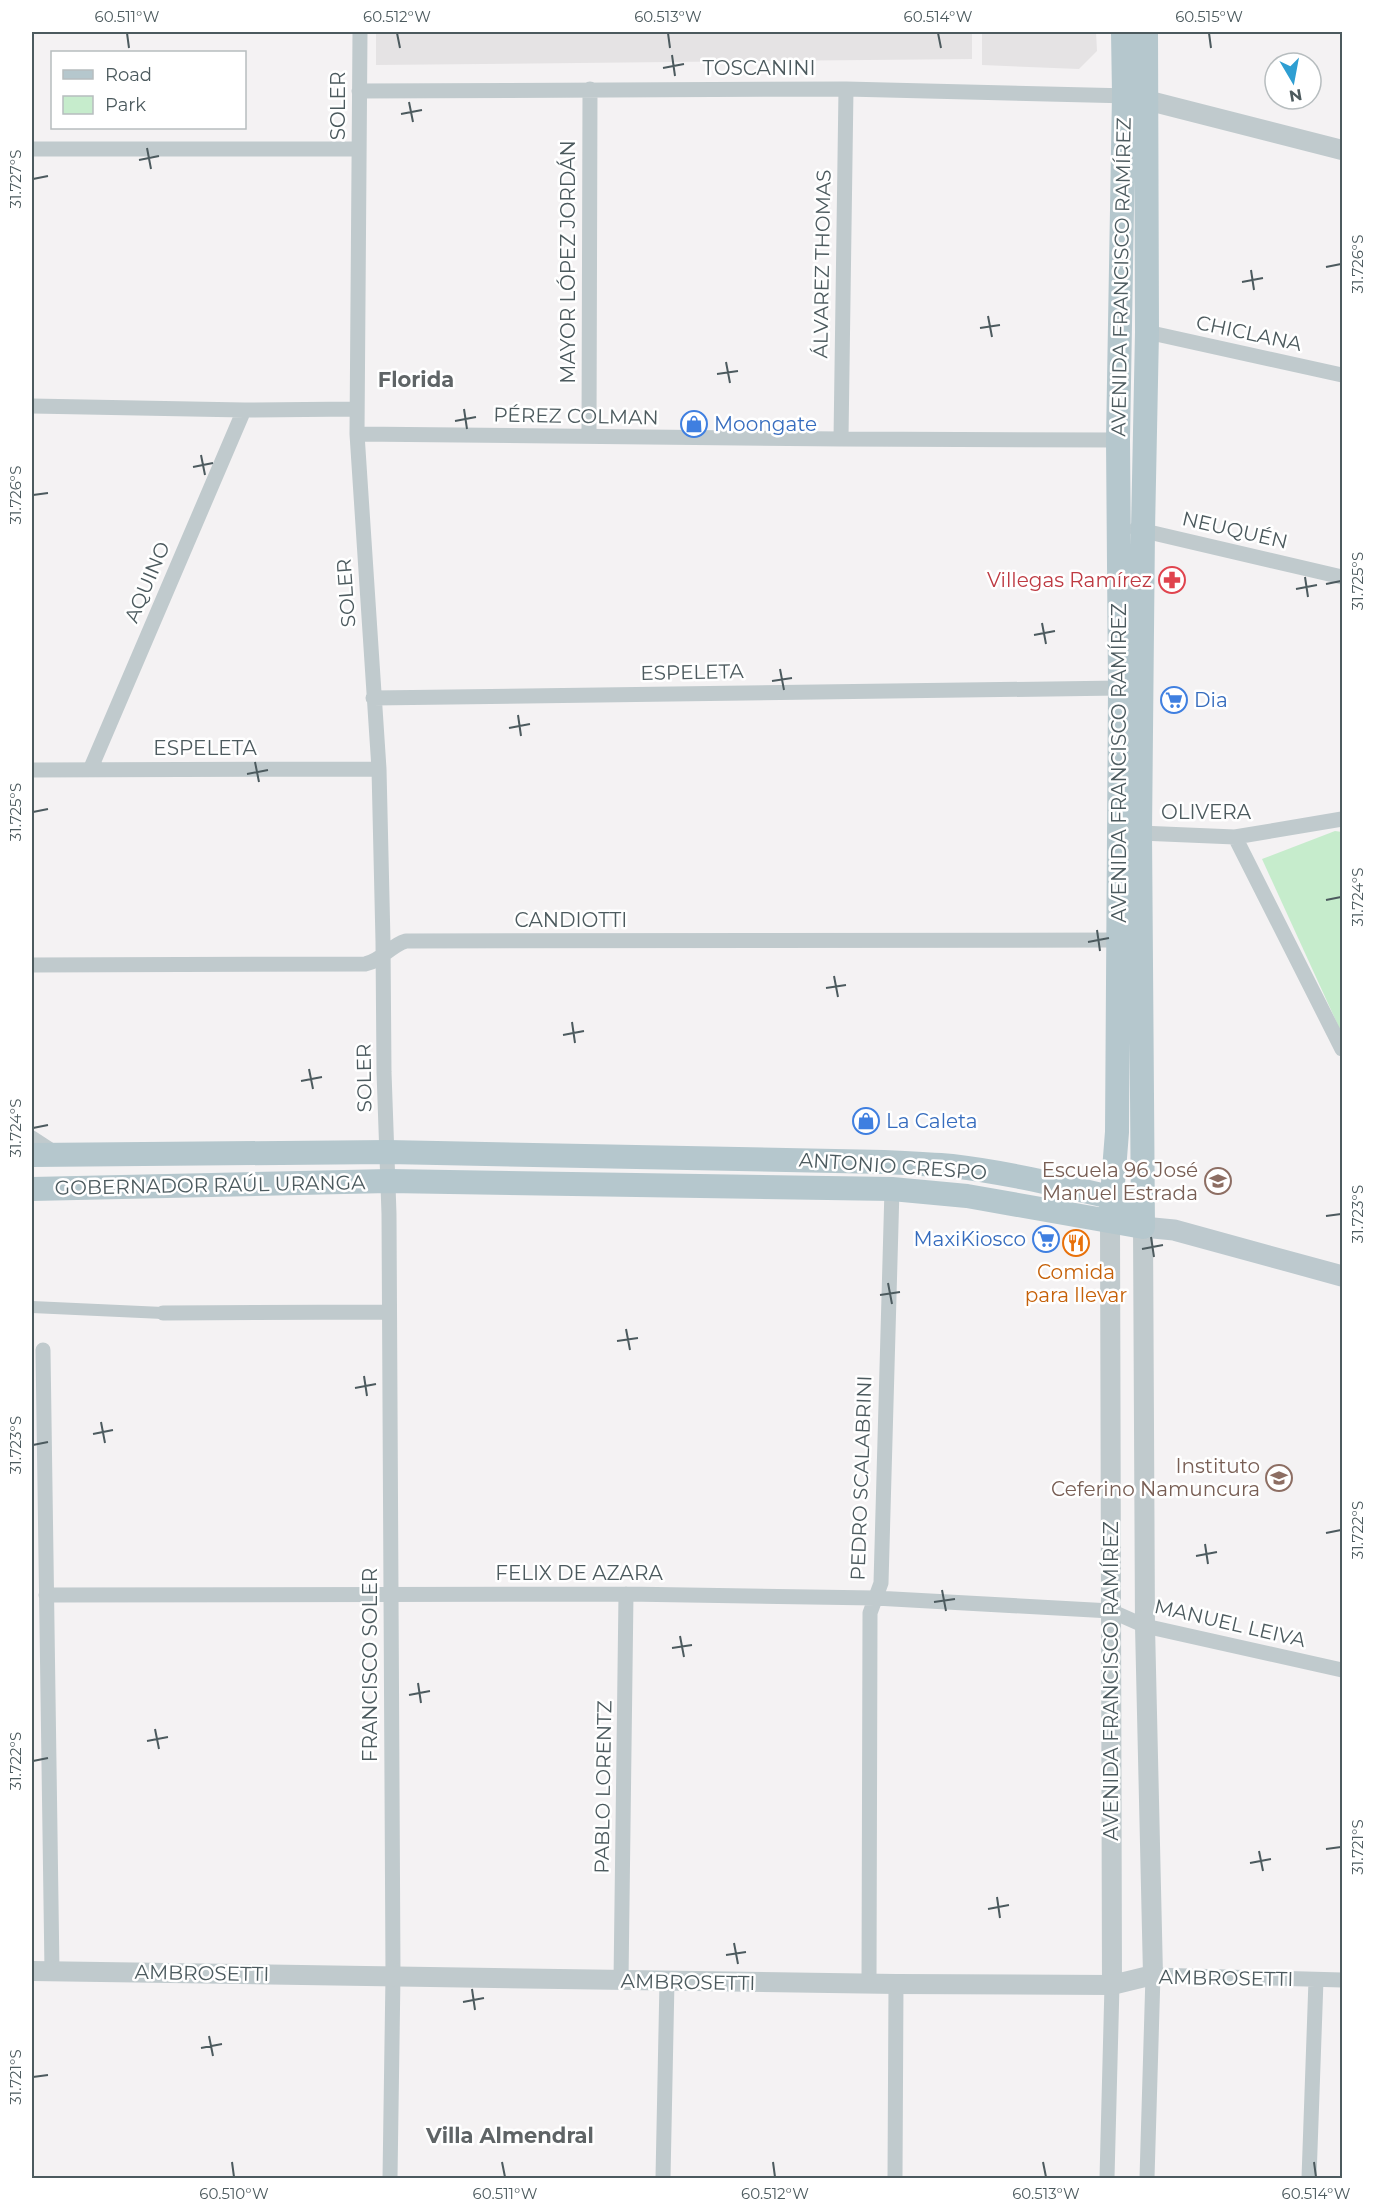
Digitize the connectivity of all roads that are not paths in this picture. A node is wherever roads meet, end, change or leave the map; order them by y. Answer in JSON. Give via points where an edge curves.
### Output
{"nodes":[{"id":1,"x":360,"y":32,"type":"edge"},
{"id":2,"x":1123,"y":32,"type":"edge"},
{"id":3,"x":1146,"y":32,"type":"edge"},
{"id":4,"x":846,"y":88,"type":"junction"},
{"id":5,"x":590,"y":89,"type":"junction"},
{"id":6,"x":359,"y":91,"type":"junction"},
{"id":7,"x":1135,"y":97,"type":"junction"},
{"id":8,"x":32,"y":148,"type":"edge"},
{"id":9,"x":359,"y":149,"type":"junction"},
{"id":10,"x":1342,"y":150,"type":"edge"},
{"id":11,"x":1147,"y":332,"type":"junction"},
{"id":12,"x":1342,"y":375,"type":"edge"},
{"id":13,"x":32,"y":405,"type":"edge"},
{"id":14,"x":357,"y":409,"type":"junction"},
{"id":15,"x":244,"y":410,"type":"junction"},
{"id":16,"x":357,"y":434,"type":"junction"},
{"id":17,"x":589,"y":436,"type":"junction"},
{"id":18,"x":841,"y":439,"type":"junction"},
{"id":19,"x":1118,"y":440,"type":"junction"},
{"id":20,"x":1118,"y":526,"type":"junction"},
{"id":21,"x":1143,"y":530,"type":"junction"},
{"id":22,"x":1342,"y":577,"type":"edge"},
{"id":23,"x":1120,"y":688,"type":"junction"},
{"id":24,"x":373,"y":698,"type":"junction"},
{"id":25,"x":379,"y":769,"type":"junction"},
{"id":26,"x":32,"y":770,"type":"edge"},
{"id":27,"x":90,"y":770,"type":"junction"},
{"id":28,"x":1342,"y":819,"type":"edge"},
{"id":29,"x":1140,"y":832,"type":"junction"},
{"id":30,"x":1235,"y":837,"type":"junction"},
{"id":31,"x":1119,"y":940,"type":"junction"},
{"id":32,"x":383,"y":954,"type":"junction"},
{"id":33,"x":32,"y":965,"type":"edge"},
{"id":34,"x":1342,"y":1049,"type":"edge"},
{"id":35,"x":32,"y":1138,"type":"edge"},
{"id":36,"x":387,"y":1152,"type":"junction"},
{"id":37,"x":32,"y":1155,"type":"edge"},
{"id":38,"x":60,"y":1155,"type":"junction"},
{"id":39,"x":389,"y":1182,"type":"junction"},
{"id":40,"x":32,"y":1189,"type":"edge"},
{"id":41,"x":891,"y":1189,"type":"junction"},
{"id":42,"x":1111,"y":1209,"type":"junction"},
{"id":43,"x":1142,"y":1216,"type":"junction"},
{"id":44,"x":1342,"y":1276,"type":"edge"},
{"id":45,"x":32,"y":1307,"type":"edge"},
{"id":46,"x":389,"y":1312,"type":"junction"},
{"id":47,"x":164,"y":1313,"type":"joint"},
{"id":48,"x":43,"y":1350,"type":"dead end"},
{"id":49,"x":391,"y":1594,"type":"junction"},
{"id":50,"x":626,"y":1594,"type":"junction"},
{"id":51,"x":46,"y":1595,"type":"junction"},
{"id":52,"x":875,"y":1598,"type":"junction"},
{"id":53,"x":1111,"y":1611,"type":"junction"},
{"id":54,"x":1145,"y":1626,"type":"junction"},
{"id":55,"x":1342,"y":1670,"type":"edge"},
{"id":56,"x":32,"y":1971,"type":"edge"},
{"id":57,"x":52,"y":1971,"type":"junction"},
{"id":58,"x":393,"y":1976,"type":"junction"},
{"id":59,"x":1154,"y":1976,"type":"junction"},
{"id":60,"x":1316,"y":1980,"type":"junction"},
{"id":61,"x":1342,"y":1980,"type":"edge"},
{"id":62,"x":621,"y":1981,"type":"junction"},
{"id":63,"x":667,"y":1982,"type":"junction"},
{"id":64,"x":869,"y":1984,"type":"junction"},
{"id":65,"x":896,"y":1984,"type":"junction"},
{"id":66,"x":1112,"y":1985,"type":"junction"},
{"id":67,"x":390,"y":2178,"type":"edge"},
{"id":68,"x":663,"y":2178,"type":"edge"},
{"id":69,"x":895,"y":2178,"type":"edge"},
{"id":70,"x":1107,"y":2178,"type":"edge"},
{"id":71,"x":1147,"y":2178,"type":"edge"},
{"id":72,"x":1309,"y":2178,"type":"edge"}],
"edges":[{"from":1,"to":6,"type":"street","name":"SOLER"},
{"from":2,"to":7,"type":"main road","name":"AVENIDA FRANCISCO RAMÍREZ"},
{"from":3,"to":7,"type":"main road","name":"AVENIDA FRANCISCO RAMÍREZ"},
{"from":4,"to":5,"type":"street","name":"TOSCANINI"},
{"from":4,"to":7,"type":"street","name":"TOSCANINI"},
{"from":4,"to":18,"type":"street","name":"ÁLVAREZ THOMAS"},
{"from":5,"to":6,"type":"street","name":"TOSCANINI"},
{"from":5,"to":17,"type":"street","name":"MAYOR LÓPEZ JORDÁN"},
{"from":6,"to":9,"type":"street","name":"SOLER"},
{"from":7,"to":10,"type":"street"},
{"from":7,"to":11,"type":"main road","name":"AVENIDA FRANCISCO RAMÍREZ"},
{"from":7,"to":19,"type":"main road","name":"AVENIDA FRANCISCO RAMÍREZ"},
{"from":8,"to":9,"type":"street"},
{"from":9,"to":14,"type":"street","name":"SOLER"},
{"from":11,"to":12,"type":"street","name":"CHICLANA"},
{"from":11,"to":21,"type":"main road","name":"AVENIDA FRANCISCO RAMÍREZ"},
{"from":13,"to":15,"type":"street"},
{"from":14,"to":15,"type":"street"},
{"from":14,"to":16,"type":"street","name":"SOLER"},
{"from":15,"to":27,"type":"street","name":"AQUINO"},
{"from":16,"to":17,"type":"street","name":"PÉREZ COLMAN"},
{"from":16,"to":24,"type":"street","name":"SOLER"},
{"from":17,"to":18,"type":"street","name":"PÉREZ COLMAN"},
{"from":18,"to":19,"type":"street","name":"PÉREZ COLMAN"},
{"from":19,"to":20,"type":"main road","name":"AVENIDA FRANCISCO RAMÍREZ"},
{"from":20,"to":21,"type":"street","name":"NEUQUÉN"},
{"from":20,"to":23,"type":"main road","name":"AVENIDA FRANCISCO RAMÍREZ"},
{"from":21,"to":22,"type":"street","name":"NEUQUÉN"},
{"from":21,"to":29,"type":"main road","name":"AVENIDA FRANCISCO RAMÍREZ"},
{"from":23,"to":24,"type":"street","name":"ESPELETA"},
{"from":23,"to":31,"type":"main road","name":"AVENIDA FRANCISCO RAMÍREZ"},
{"from":24,"to":25,"type":"street","name":"SOLER"},
{"from":25,"to":27,"type":"street","name":"ESPELETA"},
{"from":25,"to":32,"type":"street","name":"SOLER"},
{"from":26,"to":27,"type":"street","name":"ESPELETA"},
{"from":28,"to":30,"type":"street","name":"OLIVERA"},
{"from":29,"to":30,"type":"street","name":"OLIVERA"},
{"from":29,"to":43,"type":"main road","name":"AVENIDA FRANCISCO RAMÍREZ"},
{"from":30,"to":34,"type":"street"},
{"from":31,"to":32,"type":"street","name":"CANDIOTTI","via":[[406,941]]},
{"from":31,"to":42,"type":"main road","name":"AVENIDA FRANCISCO RAMÍREZ","via":[[1117,1132]]},
{"from":32,"to":33,"type":"street","name":"CANDIOTTI","via":[[365,964]]},
{"from":32,"to":36,"type":"street","name":"SOLER"},
{"from":35,"to":38,"type":"street"},
{"from":36,"to":38,"type":"main road","name":"GOBERNADOR RAÚL URANGA"},
{"from":36,"to":39,"type":"street","name":"FRANCISCO SOLER"},
{"from":36,"to":42,"type":"main road","name":"ANTONIO CRESPO","via":[[951,1166],[1065,1185]]},
{"from":37,"to":38,"type":"main road","name":"GOBERNADOR RAÚL URANGA"},
{"from":39,"to":40,"type":"main road","name":"GOBERNADOR RAÚL URANGA"},
{"from":39,"to":41,"type":"main road","name":"ANTONIO CRESPO"},
{"from":39,"to":46,"type":"street","name":"FRANCISCO SOLER"},
{"from":41,"to":42,"type":"main road","name":"ANTONIO CRESPO"},
{"from":41,"to":52,"type":"street","name":"PEDRO SCALABRINI","via":[[881,1583]]},
{"from":42,"to":43,"type":"main road","name":"ANTONIO CRESPO"},
{"from":42,"to":53,"type":"street","name":"AVENIDA FRANCISCO RAMÍREZ"},
{"from":43,"to":44,"type":"main road","name":"ANTONIO CRESPO","via":[[1174,1230]]},
{"from":43,"to":54,"type":"street","name":"AVENIDA FRANCISCO RAMÍREZ"},
{"from":45,"to":47,"type":"street"},
{"from":46,"to":47,"type":"street"},
{"from":46,"to":49,"type":"street","name":"FRANCISCO SOLER"},
{"from":48,"to":51,"type":"street"},
{"from":49,"to":50,"type":"street","name":"FELIX DE AZARA"},
{"from":49,"to":51,"type":"street","name":"FELIX DE AZARA"},
{"from":49,"to":58,"type":"street","name":"FRANCISCO SOLER"},
{"from":50,"to":52,"type":"street","name":"FELIX DE AZARA"},
{"from":50,"to":62,"type":"street","name":"PABLO LORENTZ"},
{"from":51,"to":57,"type":"street"},
{"from":52,"to":53,"type":"street","name":"FELIX DE AZARA"},
{"from":52,"to":64,"type":"street","name":"PEDRO SCALABRINI","via":[[870,1613]]},
{"from":53,"to":54,"type":"street","name":"MANUEL LEIVA"},
{"from":53,"to":66,"type":"street","name":"AVENIDA FRANCISCO RAMÍREZ"},
{"from":54,"to":55,"type":"street","name":"MANUEL LEIVA"},
{"from":54,"to":59,"type":"street","name":"AVENIDA FRANCISCO RAMÍREZ"},
{"from":56,"to":57,"type":"street","name":"AMBROSETTI"},
{"from":57,"to":58,"type":"street","name":"AMBROSETTI"},
{"from":58,"to":62,"type":"street","name":"AMBROSETTI"},
{"from":58,"to":67,"type":"street","name":"FRANCISCO SOLER"},
{"from":59,"to":60,"type":"street","name":"AMBROSETTI"},
{"from":59,"to":66,"type":"street","name":"AMBROSETTI"},
{"from":59,"to":71,"type":"street","name":"AVENIDA FRANCISCO RAMÍREZ"},
{"from":60,"to":61,"type":"street","name":"AMBROSETTI"},
{"from":60,"to":72,"type":"street"},
{"from":62,"to":63,"type":"street","name":"AMBROSETTI"},
{"from":63,"to":64,"type":"street","name":"AMBROSETTI"},
{"from":63,"to":68,"type":"street"},
{"from":64,"to":65,"type":"street","name":"AMBROSETTI"},
{"from":65,"to":66,"type":"street","name":"AMBROSETTI"},
{"from":65,"to":69,"type":"street"},
{"from":66,"to":70,"type":"street","name":"AVENIDA FRANCISCO RAMÍREZ"}]}
